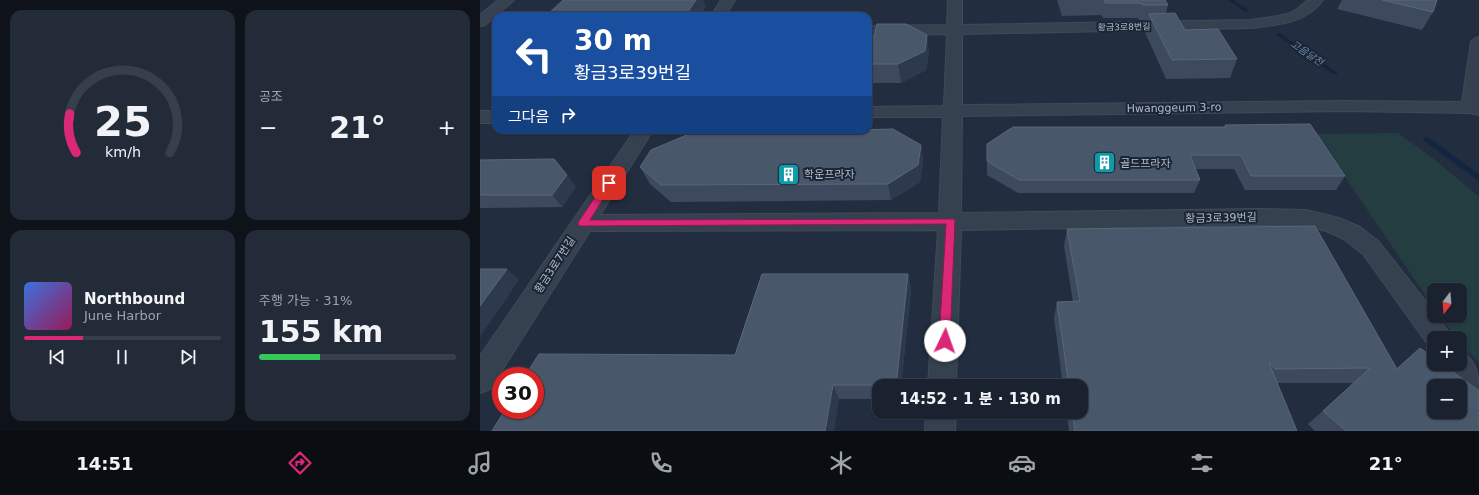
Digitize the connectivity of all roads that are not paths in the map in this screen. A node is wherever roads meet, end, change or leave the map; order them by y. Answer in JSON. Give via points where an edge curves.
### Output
{"nodes":[{"id":1,"x":507,"y":0,"type":"edge"},
{"id":2,"x":728,"y":0,"type":"edge"},
{"id":3,"x":956,"y":0,"type":"edge"},
{"id":4,"x":1316,"y":0,"type":"edge"},
{"id":5,"x":492,"y":12,"type":"edge"},
{"id":6,"x":492,"y":12,"type":"edge"},
{"id":7,"x":720,"y":12,"type":"edge"},
{"id":8,"x":480,"y":22,"type":"edge"},
{"id":9,"x":872,"y":30,"type":"edge"},
{"id":10,"x":954,"y":30,"type":"junction"},
{"id":11,"x":1479,"y":42,"type":"edge"},
{"id":12,"x":1475,"y":109,"type":"edge"},
{"id":13,"x":953,"y":111,"type":"junction"},
{"id":14,"x":872,"y":112,"type":"edge"},
{"id":15,"x":480,"y":117,"type":"edge"},
{"id":16,"x":492,"y":117,"type":"edge"},
{"id":17,"x":641,"y":134,"type":"edge"},
{"id":18,"x":950,"y":221,"type":"junction"},
{"id":19,"x":583,"y":223,"type":"junction"},
{"id":20,"x":1433,"y":331,"type":"edge"},
{"id":21,"x":1466,"y":371,"type":"edge"},
{"id":22,"x":942,"y":379,"type":"edge"},
{"id":23,"x":480,"y":380,"type":"edge"},
{"id":24,"x":1479,"y":388,"type":"edge"},
{"id":25,"x":941,"y":419,"type":"edge"},
{"id":26,"x":940,"y":431,"type":"edge"}],
"edges":[{"from":1,"to":6,"type":"street"},
{"from":2,"to":7,"type":"street"},
{"from":3,"to":10,"type":"street"},
{"from":4,"to":10,"type":"street","name":"황금3로8번길","via":[[1310,8],[1290,18],[1251,24]]},
{"from":5,"to":8,"type":"street"},
{"from":9,"to":10,"type":"street","name":"황금3로8번길"},
{"from":10,"to":13,"type":"street"},
{"from":11,"to":12,"type":"street"},
{"from":12,"to":13,"type":"street","name":"Hwanggeum 3-ro","via":[[1344,106]]},
{"from":13,"to":14,"type":"street","name":"Hwanggeum 3-ro"},
{"from":13,"to":18,"type":"street"},
{"from":15,"to":16,"type":"street"},
{"from":17,"to":19,"type":"street","name":"황금3로7번길"},
{"from":18,"to":19,"type":"street","name":"황금3로39번길"},
{"from":18,"to":20,"type":"street","name":"황금3로39번길","via":[[1306,218],[1331,224],[1352,233],[1371,248]]},
{"from":18,"to":22,"type":"street"},
{"from":19,"to":23,"type":"street","name":"황금3로7번길"},
{"from":21,"to":24,"type":"street"},
{"from":25,"to":26,"type":"street"}]}
